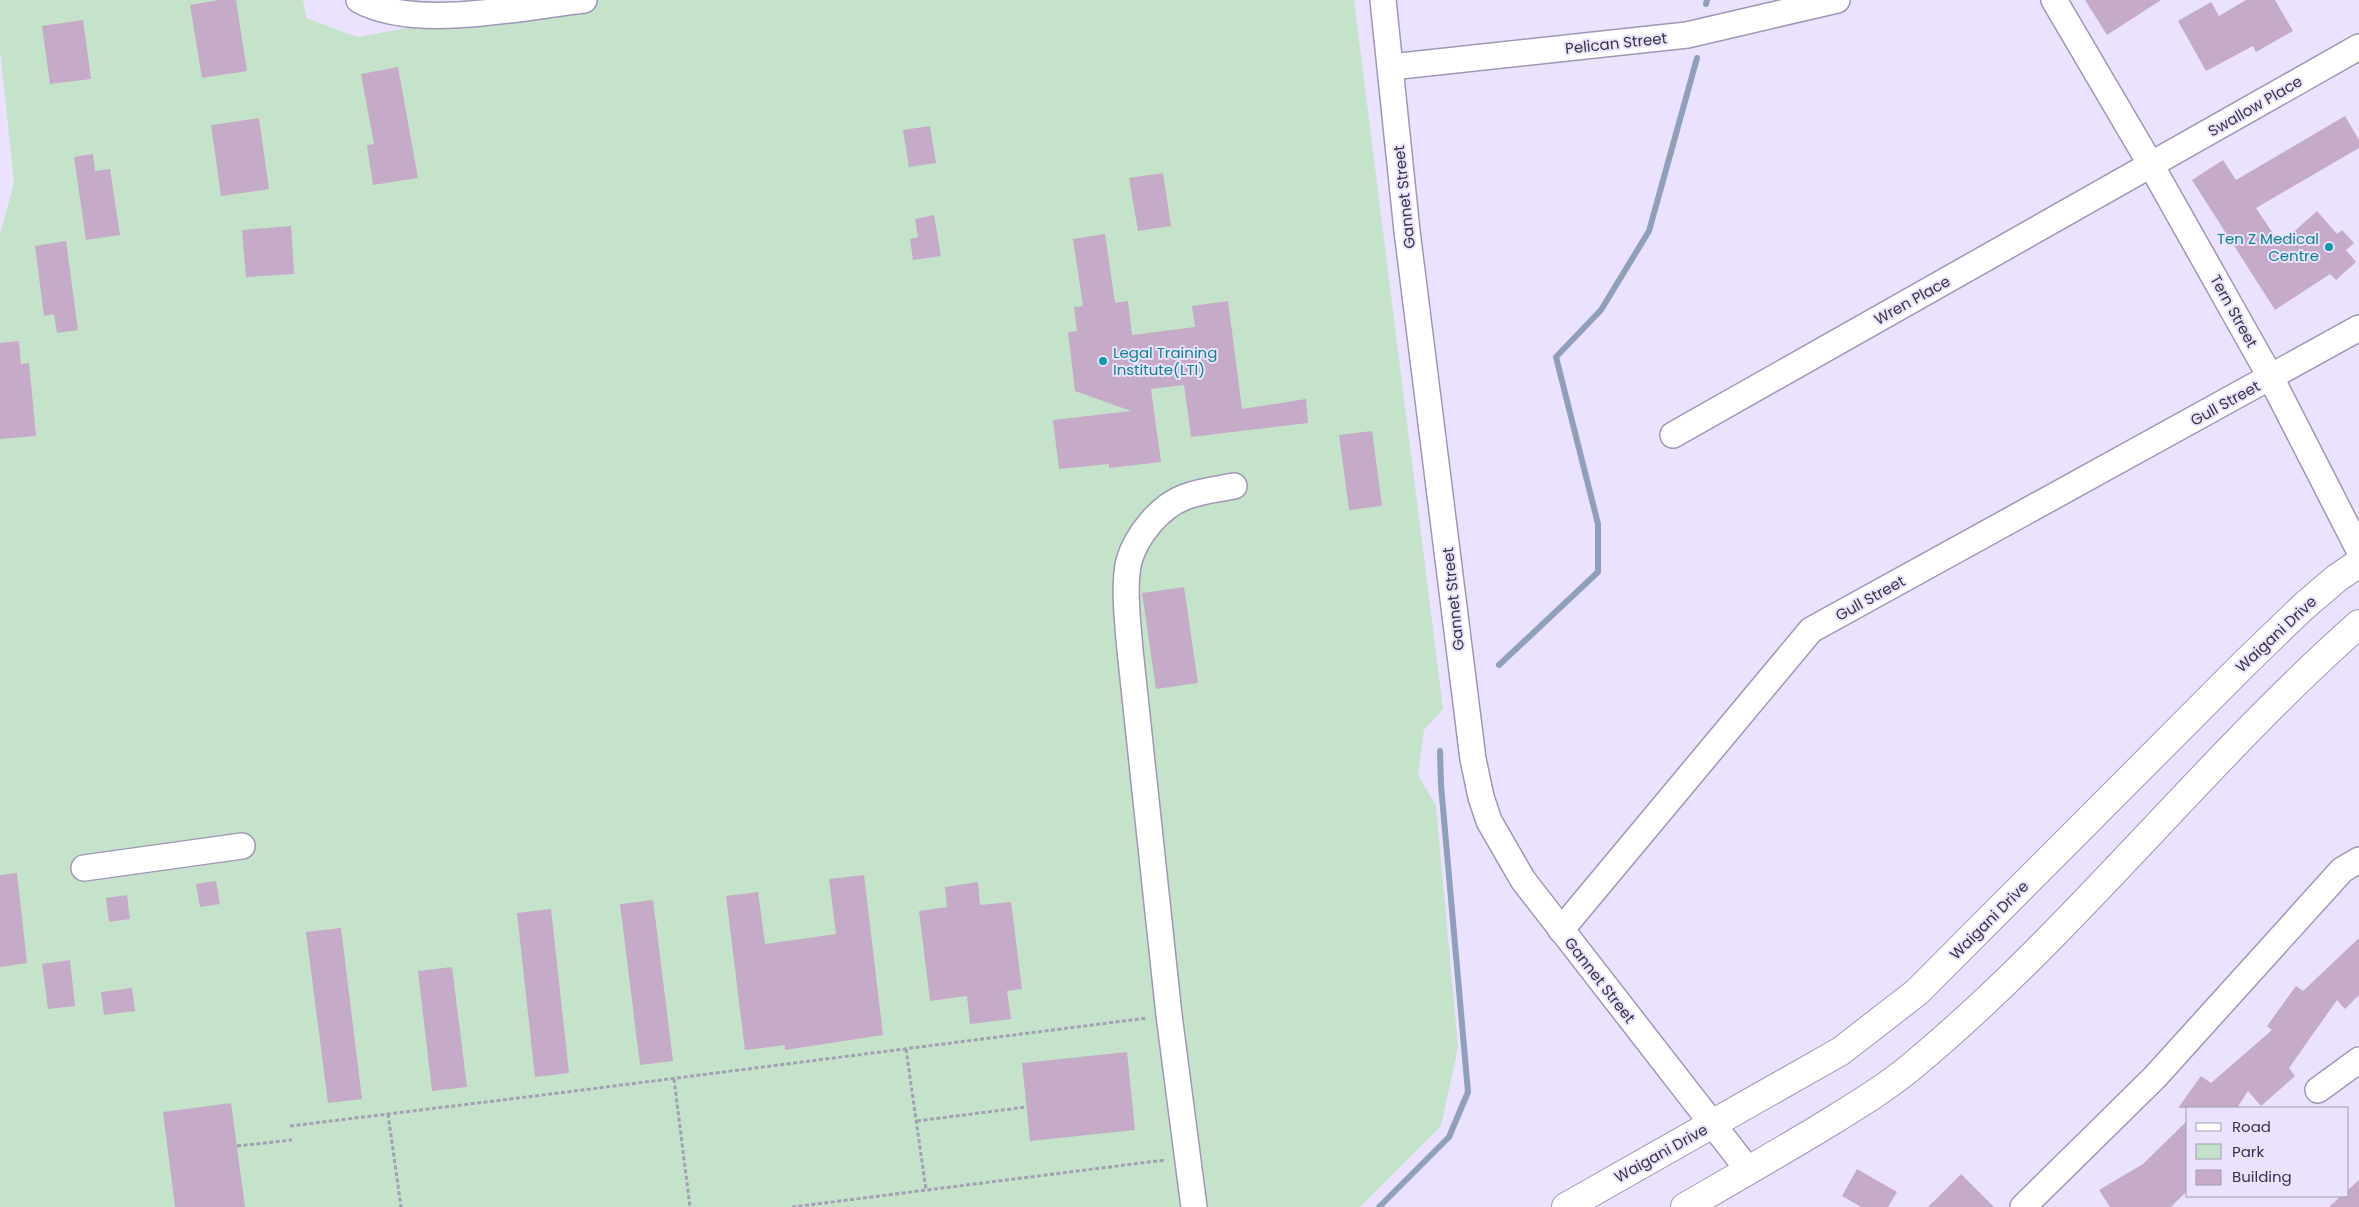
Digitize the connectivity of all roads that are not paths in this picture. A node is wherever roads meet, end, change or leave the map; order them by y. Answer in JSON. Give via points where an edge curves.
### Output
{"nodes":[{"id":1,"x":359,"y":0,"type":"edge"},
{"id":2,"x":584,"y":0,"type":"edge"},
{"id":3,"x":1383,"y":0,"type":"edge"},
{"id":4,"x":1837,"y":0,"type":"edge"},
{"id":5,"x":2054,"y":0,"type":"edge"},
{"id":6,"x":2359,"y":46,"type":"edge"},
{"id":7,"x":1391,"y":67,"type":"junction"},
{"id":8,"x":2151,"y":165,"type":"junction"},
{"id":9,"x":2359,"y":328,"type":"edge"},
{"id":10,"x":2271,"y":378,"type":"junction"},
{"id":11,"x":1673,"y":435,"type":"dead end"},
{"id":12,"x":1234,"y":486,"type":"dead end"},
{"id":13,"x":2359,"y":550,"type":"edge"},
{"id":14,"x":2359,"y":563,"type":"edge"},
{"id":15,"x":2359,"y":624,"type":"edge"},
{"id":16,"x":242,"y":846,"type":"dead end"},
{"id":17,"x":2359,"y":860,"type":"edge"},
{"id":18,"x":84,"y":868,"type":"dead end"},
{"id":19,"x":1561,"y":930,"type":"junction"},
{"id":20,"x":2359,"y":1060,"type":"edge"},
{"id":21,"x":2318,"y":1090,"type":"dead end"},
{"id":22,"x":1714,"y":1123,"type":"junction"},
{"id":23,"x":1749,"y":1171,"type":"junction"},
{"id":24,"x":1194,"y":1207,"type":"edge"},
{"id":25,"x":1566,"y":1207,"type":"edge"},
{"id":26,"x":1685,"y":1207,"type":"edge"},
{"id":27,"x":2023,"y":1207,"type":"edge"}],
"edges":[{"from":1,"to":2,"type":"street","via":[[389,12],[446,16]]},
{"from":3,"to":7,"type":"street","name":"Gannet Street"},
{"from":4,"to":7,"type":"street","name":"Pelican Street","via":[[1687,35]]},
{"from":5,"to":8,"type":"street","name":"Tern Street"},
{"from":6,"to":8,"type":"street","name":"Swallow Place"},
{"from":7,"to":19,"type":"street","name":"Gannet Street","via":[[1407,231],[1464,701],[1477,781],[1494,832],[1523,880]]},
{"from":8,"to":10,"type":"street","name":"Tern Street"},
{"from":8,"to":11,"type":"street","name":"Wren Place"},
{"from":9,"to":10,"type":"street","name":"Gull Street"},
{"from":10,"to":13,"type":"street","name":"Tern Street"},
{"from":10,"to":19,"type":"street","name":"Gull Street","via":[[1811,630]]},
{"from":12,"to":24,"type":"street","via":[[1184,497],[1163,509],[1139,540],[1129,562],[1126,605]]},
{"from":14,"to":22,"type":"highway","name":"Waigani Drive","via":[[2337,578],[2240,668],[1917,992],[1841,1051]]},
{"from":15,"to":23,"type":"highway","via":[[2317,662],[1979,1009],[1870,1098]]},
{"from":16,"to":18,"type":"street"},
{"from":17,"to":27,"type":"street","via":[[2342,870],[2155,1077]]},
{"from":19,"to":22,"type":"street","name":"Gannet Street"},
{"from":20,"to":21,"type":"street"},
{"from":22,"to":23,"type":"street","name":"Gannet Street"},
{"from":22,"to":25,"type":"highway","name":"Waigani Drive"},
{"from":23,"to":26,"type":"highway"}]}
